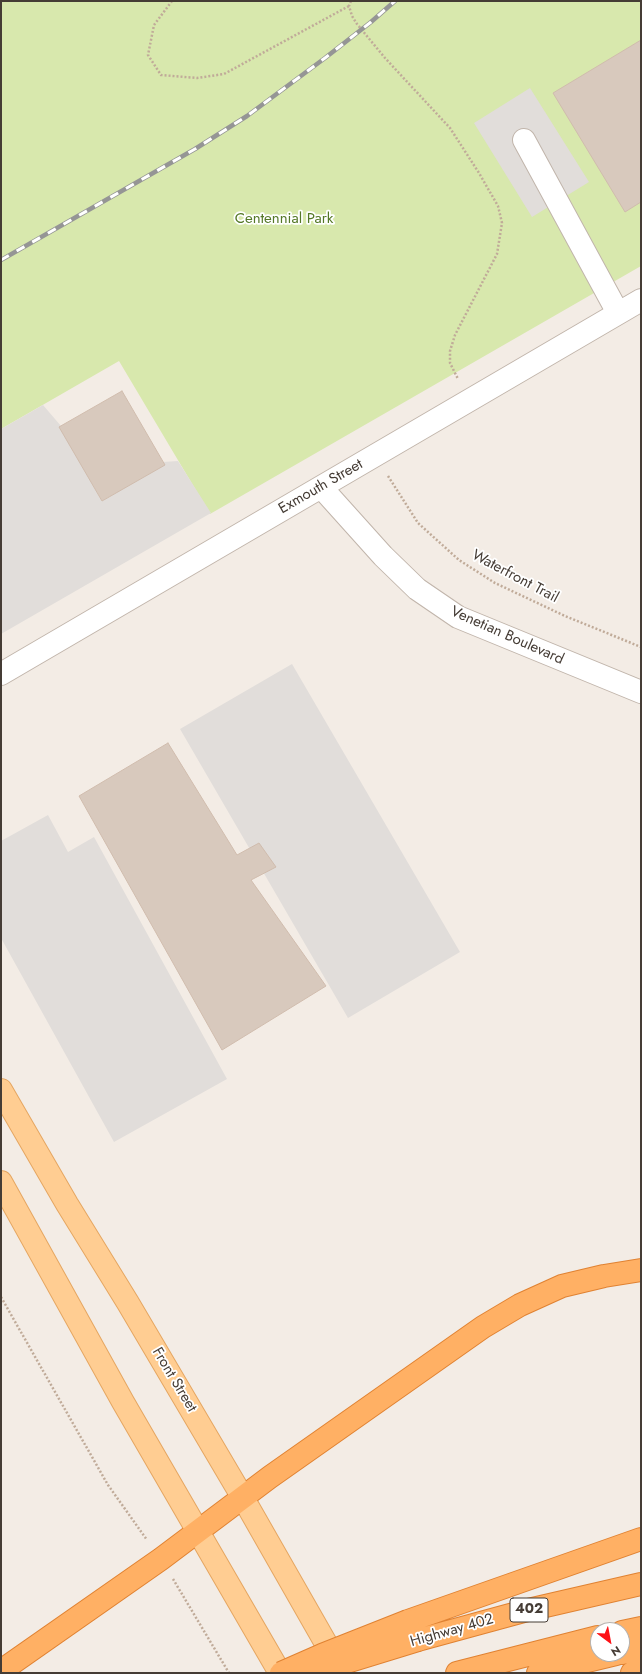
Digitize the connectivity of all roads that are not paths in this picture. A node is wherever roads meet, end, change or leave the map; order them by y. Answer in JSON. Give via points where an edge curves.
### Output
{"nodes":[{"id":1,"x":524,"y":140,"type":"dead end"},
{"id":2,"x":641,"y":300,"type":"edge"},
{"id":3,"x":618,"y":313,"type":"junction"},
{"id":4,"x":322,"y":486,"type":"junction"},
{"id":5,"x":1,"y":674,"type":"edge"},
{"id":6,"x":641,"y":692,"type":"edge"},
{"id":7,"x":1,"y":1090,"type":"edge"},
{"id":8,"x":1,"y":1182,"type":"edge"},
{"id":9,"x":641,"y":1270,"type":"edge"},
{"id":10,"x":243,"y":1498,"type":"junction"},
{"id":11,"x":198,"y":1531,"type":"junction"},
{"id":12,"x":641,"y":1539,"type":"edge"},
{"id":13,"x":641,"y":1584,"type":"edge"},
{"id":14,"x":641,"y":1628,"type":"edge"},
{"id":15,"x":630,"y":1630,"type":"edge"},
{"id":16,"x":590,"y":1639,"type":"edge"},
{"id":17,"x":641,"y":1649,"type":"edge"},
{"id":18,"x":630,"y":1651,"type":"edge"},
{"id":19,"x":590,"y":1660,"type":"edge"},
{"id":20,"x":1,"y":1671,"type":"edge"},
{"id":21,"x":641,"y":1671,"type":"edge"},
{"id":22,"x":281,"y":1673,"type":"edge"},
{"id":23,"x":311,"y":1673,"type":"edge"},
{"id":24,"x":343,"y":1673,"type":"edge"},
{"id":25,"x":458,"y":1673,"type":"edge"},
{"id":26,"x":538,"y":1673,"type":"edge"},
{"id":27,"x":632,"y":1673,"type":"edge"}],
"edges":[{"from":1,"to":3,"type":"street"},
{"from":2,"to":3,"type":"street","name":"Exmouth Street"},
{"from":3,"to":4,"type":"street","name":"Exmouth Street"},
{"from":4,"to":5,"type":"street","name":"Exmouth Street"},
{"from":4,"to":6,"type":"street","name":"Venetian Boulevard","via":[[383,556],[417,589],[458,617]]},
{"from":7,"to":10,"type":"main road","name":"Front Street"},
{"from":8,"to":11,"type":"main road"},
{"from":9,"to":10,"type":"highway","via":[[562,1286],[520,1305],[477,1331]]},
{"from":10,"to":11,"type":"highway"},
{"from":10,"to":24,"type":"main road","name":"Front Street"},
{"from":11,"to":20,"type":"highway"},
{"from":11,"to":22,"type":"main road"},
{"from":12,"to":22,"type":"highway","bridge":true,"via":[[408,1621]]},
{"from":13,"to":23,"type":"highway","name":"Highway 402","number":"402","bridge":true,"via":[[528,1610]]},
{"from":14,"to":15,"type":"highway"},
{"from":16,"to":25,"type":"highway"},
{"from":17,"to":18,"type":"highway"},
{"from":19,"to":26,"type":"highway"},
{"from":21,"to":27,"type":"highway"}]}
